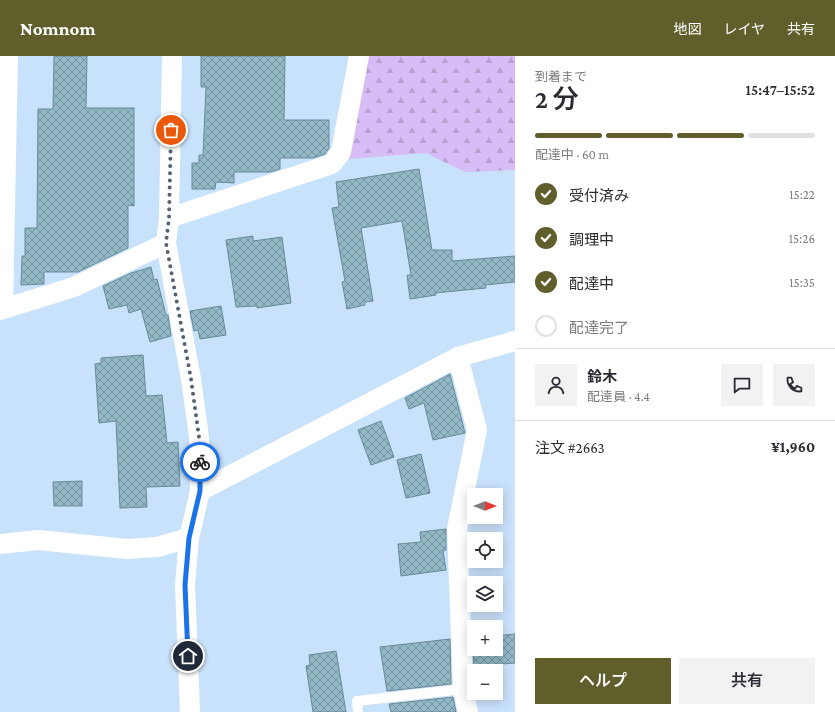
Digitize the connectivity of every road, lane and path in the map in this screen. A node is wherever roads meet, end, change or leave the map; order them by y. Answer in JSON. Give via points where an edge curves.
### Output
{"nodes":[{"id":1,"x":8,"y":56,"type":"edge"},
{"id":2,"x":172,"y":56,"type":"edge"},
{"id":3,"x":359,"y":56,"type":"edge"},
{"id":4,"x":169,"y":218,"type":"junction"},
{"id":5,"x":166,"y":243,"type":"junction"},
{"id":6,"x":2,"y":310,"type":"edge"},
{"id":7,"x":515,"y":341,"type":"edge"},
{"id":8,"x":458,"y":357,"type":"junction"},
{"id":9,"x":200,"y":491,"type":"junction"},
{"id":10,"x":189,"y":538,"type":"junction"},
{"id":11,"x":0,"y":544,"type":"edge"},
{"id":12,"x":463,"y":689,"type":"junction"},
{"id":13,"x":190,"y":712,"type":"edge"},
{"id":14,"x":358,"y":712,"type":"edge"},
{"id":15,"x":468,"y":712,"type":"edge"}],
"edges":[{"from":1,"to":6,"type":"street"},
{"from":2,"to":4,"type":"street"},
{"from":3,"to":4,"type":"street","via":[[341,152],[332,164]]},
{"from":4,"to":5,"type":"street"},
{"from":5,"to":6,"type":"street","via":[[74,287]]},
{"from":5,"to":9,"type":"street","via":[[199,437]]},
{"from":7,"to":8,"type":"street"},
{"from":8,"to":9,"type":"street"},
{"from":8,"to":12,"type":"street","via":[[477,430],[457,529]]},
{"from":9,"to":10,"type":"street"},
{"from":10,"to":11,"type":"street","via":[[158,547],[127,549],[38,540]]},
{"from":10,"to":13,"type":"street","via":[[185,585]]},
{"from":12,"to":14,"type":"lane","via":[[357,701]]},
{"from":12,"to":15,"type":"street"}]}
